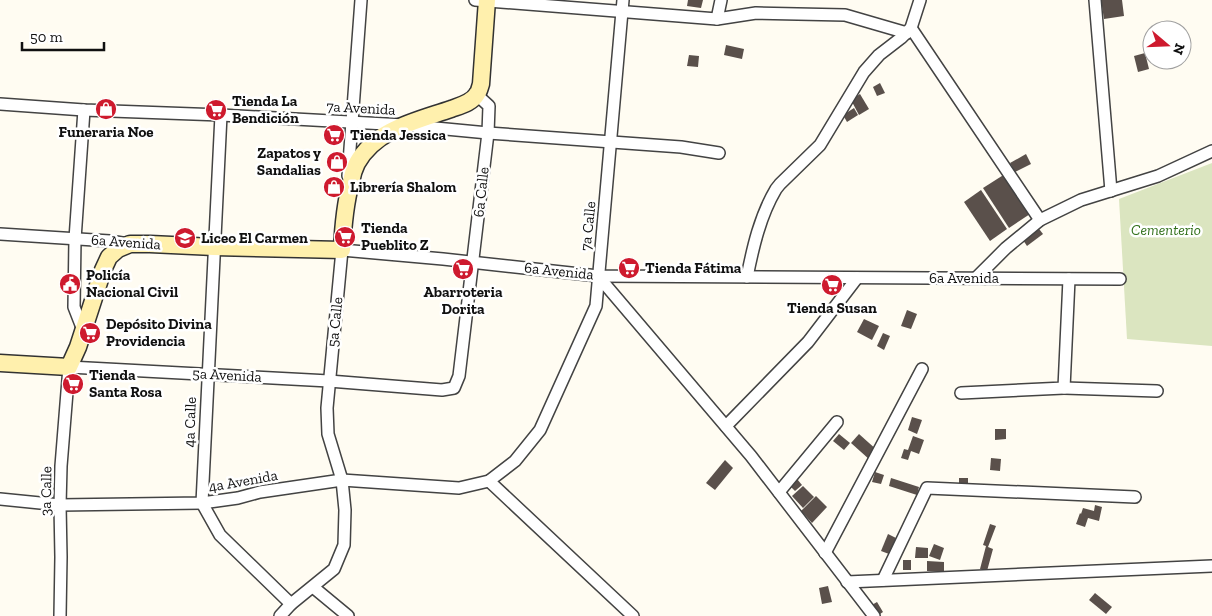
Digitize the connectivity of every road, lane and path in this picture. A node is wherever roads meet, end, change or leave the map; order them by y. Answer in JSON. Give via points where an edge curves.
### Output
{"nodes":[{"id":1,"x":361,"y":0,"type":"edge"},
{"id":2,"x":483,"y":0,"type":"edge"},
{"id":3,"x":721,"y":0,"type":"edge"},
{"id":4,"x":920,"y":0,"type":"edge"},
{"id":5,"x":1095,"y":0,"type":"edge"},
{"id":6,"x":622,"y":6,"type":"edge"},
{"id":7,"x":716,"y":19,"type":"junction"},
{"id":8,"x":909,"y":30,"type":"junction"},
{"id":9,"x":477,"y":95,"type":"junction"},
{"id":10,"x":0,"y":104,"type":"edge"},
{"id":11,"x":84,"y":110,"type":"junction"},
{"id":12,"x":221,"y":115,"type":"junction"},
{"id":13,"x":352,"y":123,"type":"junction"},
{"id":14,"x":404,"y":125,"type":"junction"},
{"id":15,"x":488,"y":133,"type":"junction"},
{"id":16,"x":611,"y":142,"type":"junction"},
{"id":17,"x":1212,"y":151,"type":"edge"},
{"id":18,"x":720,"y":153,"type":"dead end"},
{"id":19,"x":1111,"y":191,"type":"junction"},
{"id":20,"x":345,"y":210,"type":"junction"},
{"id":21,"x":1040,"y":220,"type":"junction"},
{"id":22,"x":0,"y":234,"type":"edge"},
{"id":23,"x":75,"y":238,"type":"junction"},
{"id":24,"x":130,"y":244,"type":"junction"},
{"id":25,"x":214,"y":247,"type":"junction"},
{"id":26,"x":342,"y":250,"type":"junction"},
{"id":27,"x":473,"y":262,"type":"junction"},
{"id":28,"x":598,"y":276,"type":"junction"},
{"id":29,"x":747,"y":277,"type":"junction"},
{"id":30,"x":857,"y":278,"type":"junction"},
{"id":31,"x":976,"y":278,"type":"junction"},
{"id":32,"x":1069,"y":279,"type":"junction"},
{"id":33,"x":1120,"y":280,"type":"dead end"},
{"id":34,"x":83,"y":330,"type":"junction"},
{"id":35,"x":0,"y":363,"type":"edge"},
{"id":36,"x":69,"y":367,"type":"junction"},
{"id":37,"x":922,"y":369,"type":"dead end"},
{"id":38,"x":207,"y":374,"type":"junction"},
{"id":39,"x":329,"y":381,"type":"junction"},
{"id":40,"x":454,"y":388,"type":"joint"},
{"id":41,"x":1064,"y":388,"type":"junction"},
{"id":42,"x":1157,"y":391,"type":"dead end"},
{"id":43,"x":961,"y":393,"type":"dead end"},
{"id":44,"x":837,"y":422,"type":"dead end"},
{"id":45,"x":726,"y":426,"type":"junction"},
{"id":46,"x":342,"y":480,"type":"junction"},
{"id":47,"x":489,"y":481,"type":"junction"},
{"id":48,"x":779,"y":492,"type":"junction"},
{"id":49,"x":1135,"y":497,"type":"dead end"},
{"id":50,"x":0,"y":499,"type":"edge"},
{"id":51,"x":202,"y":503,"type":"junction"},
{"id":52,"x":60,"y":505,"type":"junction"},
{"id":53,"x":825,"y":553,"type":"junction"},
{"id":54,"x":1212,"y":566,"type":"edge"},
{"id":55,"x":883,"y":580,"type":"junction"},
{"id":56,"x":847,"y":582,"type":"junction"},
{"id":57,"x":313,"y":587,"type":"junction"},
{"id":58,"x":291,"y":604,"type":"junction"},
{"id":59,"x":60,"y":616,"type":"edge"},
{"id":60,"x":280,"y":616,"type":"edge"},
{"id":61,"x":348,"y":616,"type":"edge"},
{"id":62,"x":633,"y":616,"type":"edge"},
{"id":63,"x":874,"y":616,"type":"edge"}],
"edges":[{"from":1,"to":13,"type":"street","name":"5a Calle"},
{"from":2,"to":6,"type":"street"},
{"from":2,"to":9,"type":"street","via":[[481,84]]},
{"from":3,"to":7,"type":"street"},
{"from":4,"to":8,"type":"street"},
{"from":5,"to":19,"type":"street"},
{"from":6,"to":7,"type":"street"},
{"from":6,"to":16,"type":"street","name":"7a Calle"},
{"from":7,"to":8,"type":"street","via":[[756,13],[845,15]]},
{"from":8,"to":21,"type":"street"},
{"from":8,"to":29,"type":"street","via":[[868,67],[820,145],[776,189],[759,226]]},
{"from":9,"to":14,"type":"street","via":[[460,106]]},
{"from":9,"to":15,"type":"street","name":"6a Calle","via":[[489,106]]},
{"from":10,"to":11,"type":"street","name":"7a Avenida"},
{"from":11,"to":12,"type":"street","name":"7a Avenida"},
{"from":11,"to":23,"type":"street"},
{"from":12,"to":13,"type":"street","name":"7a Avenida"},
{"from":12,"to":25,"type":"street","name":"4a Calle"},
{"from":13,"to":14,"type":"street","name":"7a Avenida"},
{"from":13,"to":20,"type":"street","name":"5a Calle"},
{"from":14,"to":15,"type":"street","name":"7a Avenida"},
{"from":14,"to":20,"type":"street","via":[[389,131],[365,151],[356,164]]},
{"from":15,"to":16,"type":"street","name":"7a Avenida"},
{"from":15,"to":27,"type":"street","name":"6a Calle"},
{"from":16,"to":18,"type":"street","name":"7a Avenida"},
{"from":16,"to":28,"type":"street","name":"7a Calle"},
{"from":17,"to":19,"type":"street","via":[[1158,176]]},
{"from":19,"to":21,"type":"street","via":[[1081,200]]},
{"from":20,"to":26,"type":"street","name":"5a Calle"},
{"from":21,"to":31,"type":"street"},
{"from":22,"to":23,"type":"street","name":"6a Avenida"},
{"from":23,"to":24,"type":"street","name":"6a Avenida"},
{"from":23,"to":34,"type":"street","via":[[74,307]]},
{"from":24,"to":25,"type":"street","name":"6a Avenida"},
{"from":24,"to":34,"type":"street","via":[[110,257]]},
{"from":25,"to":26,"type":"street","name":"6a Avenida"},
{"from":25,"to":38,"type":"street","name":"4a Calle"},
{"from":26,"to":27,"type":"street","name":"6a Avenida"},
{"from":26,"to":39,"type":"street","name":"5a Calle"},
{"from":27,"to":28,"type":"street","name":"6a Avenida"},
{"from":27,"to":40,"type":"street","name":"6a Calle","via":[[459,376]]},
{"from":28,"to":29,"type":"street","name":"6a Avenida"},
{"from":28,"to":45,"type":"street"},
{"from":28,"to":47,"type":"street","name":"7a Calle","via":[[596,306],[540,430],[515,461]]},
{"from":29,"to":30,"type":"street","name":"6a Avenida"},
{"from":30,"to":31,"type":"street","name":"6a Avenida"},
{"from":30,"to":45,"type":"street","via":[[808,342]]},
{"from":31,"to":32,"type":"street","name":"6a Avenida"},
{"from":32,"to":33,"type":"street","name":"6a Avenida"},
{"from":32,"to":41,"type":"street"},
{"from":34,"to":36,"type":"street"},
{"from":35,"to":36,"type":"street","name":"5a Avenida"},
{"from":36,"to":38,"type":"street","name":"5a Avenida"},
{"from":36,"to":52,"type":"street","name":"3a Calle"},
{"from":37,"to":53,"type":"street"},
{"from":38,"to":39,"type":"street","name":"5a Avenida"},
{"from":38,"to":51,"type":"street","name":"4a Calle"},
{"from":39,"to":40,"type":"street","name":"5a Avenida","via":[[442,390]]},
{"from":39,"to":46,"type":"street","name":"5a Calle","via":[[328,434]]},
{"from":41,"to":42,"type":"street"},
{"from":41,"to":43,"type":"street"},
{"from":44,"to":48,"type":"street"},
{"from":45,"to":48,"type":"street"},
{"from":46,"to":47,"type":"street","name":"4a Avenida","via":[[459,488]]},
{"from":46,"to":51,"type":"street","name":"4a Avenida"},
{"from":46,"to":57,"type":"street","name":"5a Calle","via":[[344,545],[334,569]]},
{"from":47,"to":62,"type":"street"},
{"from":48,"to":53,"type":"street"},
{"from":49,"to":55,"type":"street","via":[[927,488]]},
{"from":50,"to":52,"type":"street","name":"4a Avenida"},
{"from":51,"to":52,"type":"street","name":"4a Avenida"},
{"from":51,"to":58,"type":"street","via":[[220,535]]},
{"from":52,"to":59,"type":"street","name":"3a Calle"},
{"from":53,"to":56,"type":"street"},
{"from":54,"to":55,"type":"street"},
{"from":55,"to":56,"type":"street"},
{"from":56,"to":63,"type":"street"},
{"from":57,"to":58,"type":"street","name":"5a Calle"},
{"from":57,"to":61,"type":"street"},
{"from":58,"to":60,"type":"street","name":"5a Calle"}]}
